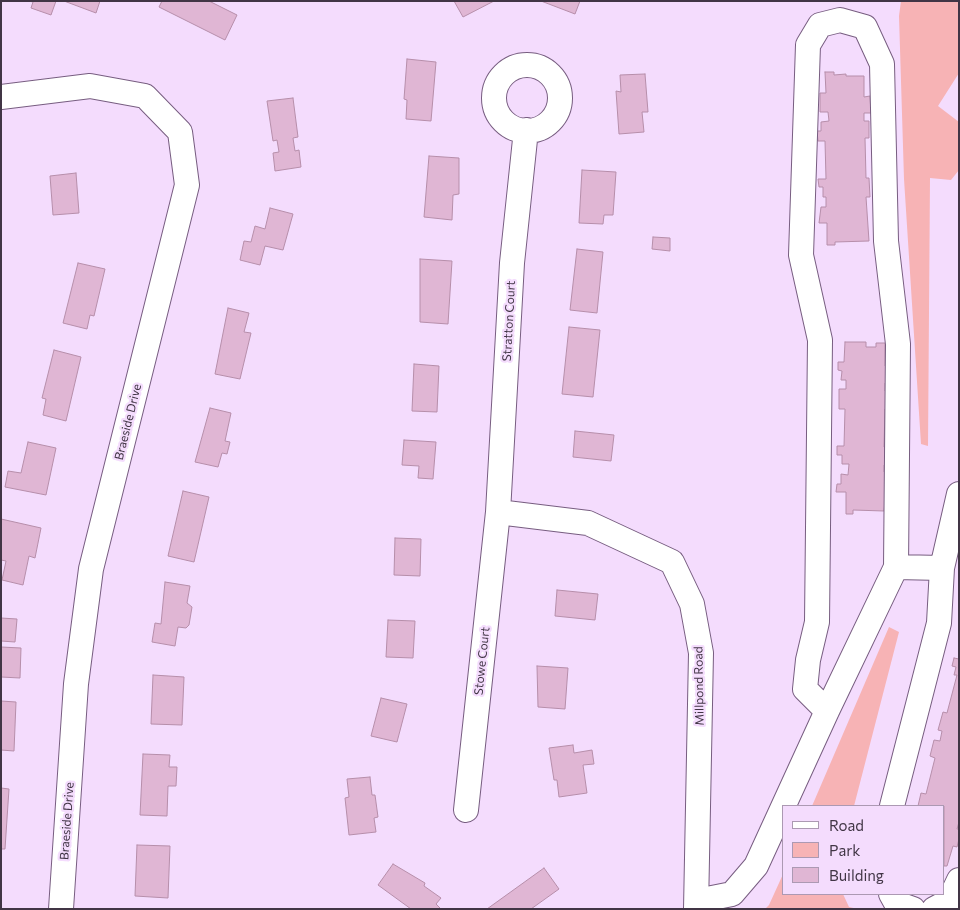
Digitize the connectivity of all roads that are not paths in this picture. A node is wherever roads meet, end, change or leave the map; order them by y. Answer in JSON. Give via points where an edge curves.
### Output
{"nodes":[{"id":1,"x":1,"y":97,"type":"edge"},
{"id":2,"x":526,"y":130,"type":"dead end"},
{"id":3,"x":959,"y":494,"type":"edge"},
{"id":4,"x":498,"y":512,"type":"junction"},
{"id":5,"x":896,"y":567,"type":"junction"},
{"id":6,"x":942,"y":568,"type":"junction"},
{"id":7,"x":826,"y":711,"type":"junction"},
{"id":8,"x":784,"y":805,"type":"edge"},
{"id":9,"x":892,"y":805,"type":"edge"},
{"id":10,"x":782,"y":808,"type":"edge"},
{"id":11,"x":466,"y":810,"type":"dead end"},
{"id":12,"x":959,"y":880,"type":"edge"},
{"id":13,"x":892,"y":895,"type":"edge"},
{"id":14,"x":697,"y":905,"type":"edge"},
{"id":15,"x":61,"y":909,"type":"edge"},
{"id":16,"x":913,"y":909,"type":"edge"},
{"id":17,"x":934,"y":909,"type":"edge"}],
"edges":[{"from":1,"to":15,"type":"street","name":"Braeside Drive","via":[[90,86],[145,96],[180,132],[187,185],[91,569],[76,684]]},
{"from":2,"to":4,"type":"street","name":"Stratton Court","via":[[512,263]]},
{"from":3,"to":6,"type":"street"},
{"from":4,"to":11,"type":"street","name":"Stowe Court"},
{"from":4,"to":14,"type":"street","name":"Millpond Road","via":[[588,523],[672,562],[692,604],[701,653]]},
{"from":5,"to":6,"type":"street"},
{"from":5,"to":7,"type":"street"},
{"from":5,"to":7,"type":"street","via":[[898,344],[886,241],[882,64],[865,27],[840,20],[820,26],[808,45],[801,255],[820,340],[817,622],[805,689]]},
{"from":6,"to":9,"type":"street","via":[[940,624]]},
{"from":7,"to":8,"type":"street"},
{"from":10,"to":14,"type":"street","via":[[756,866],[732,894]]},
{"from":12,"to":17,"type":"street","via":[[949,901]]},
{"from":13,"to":16,"type":"street","via":[[896,904]]}]}
